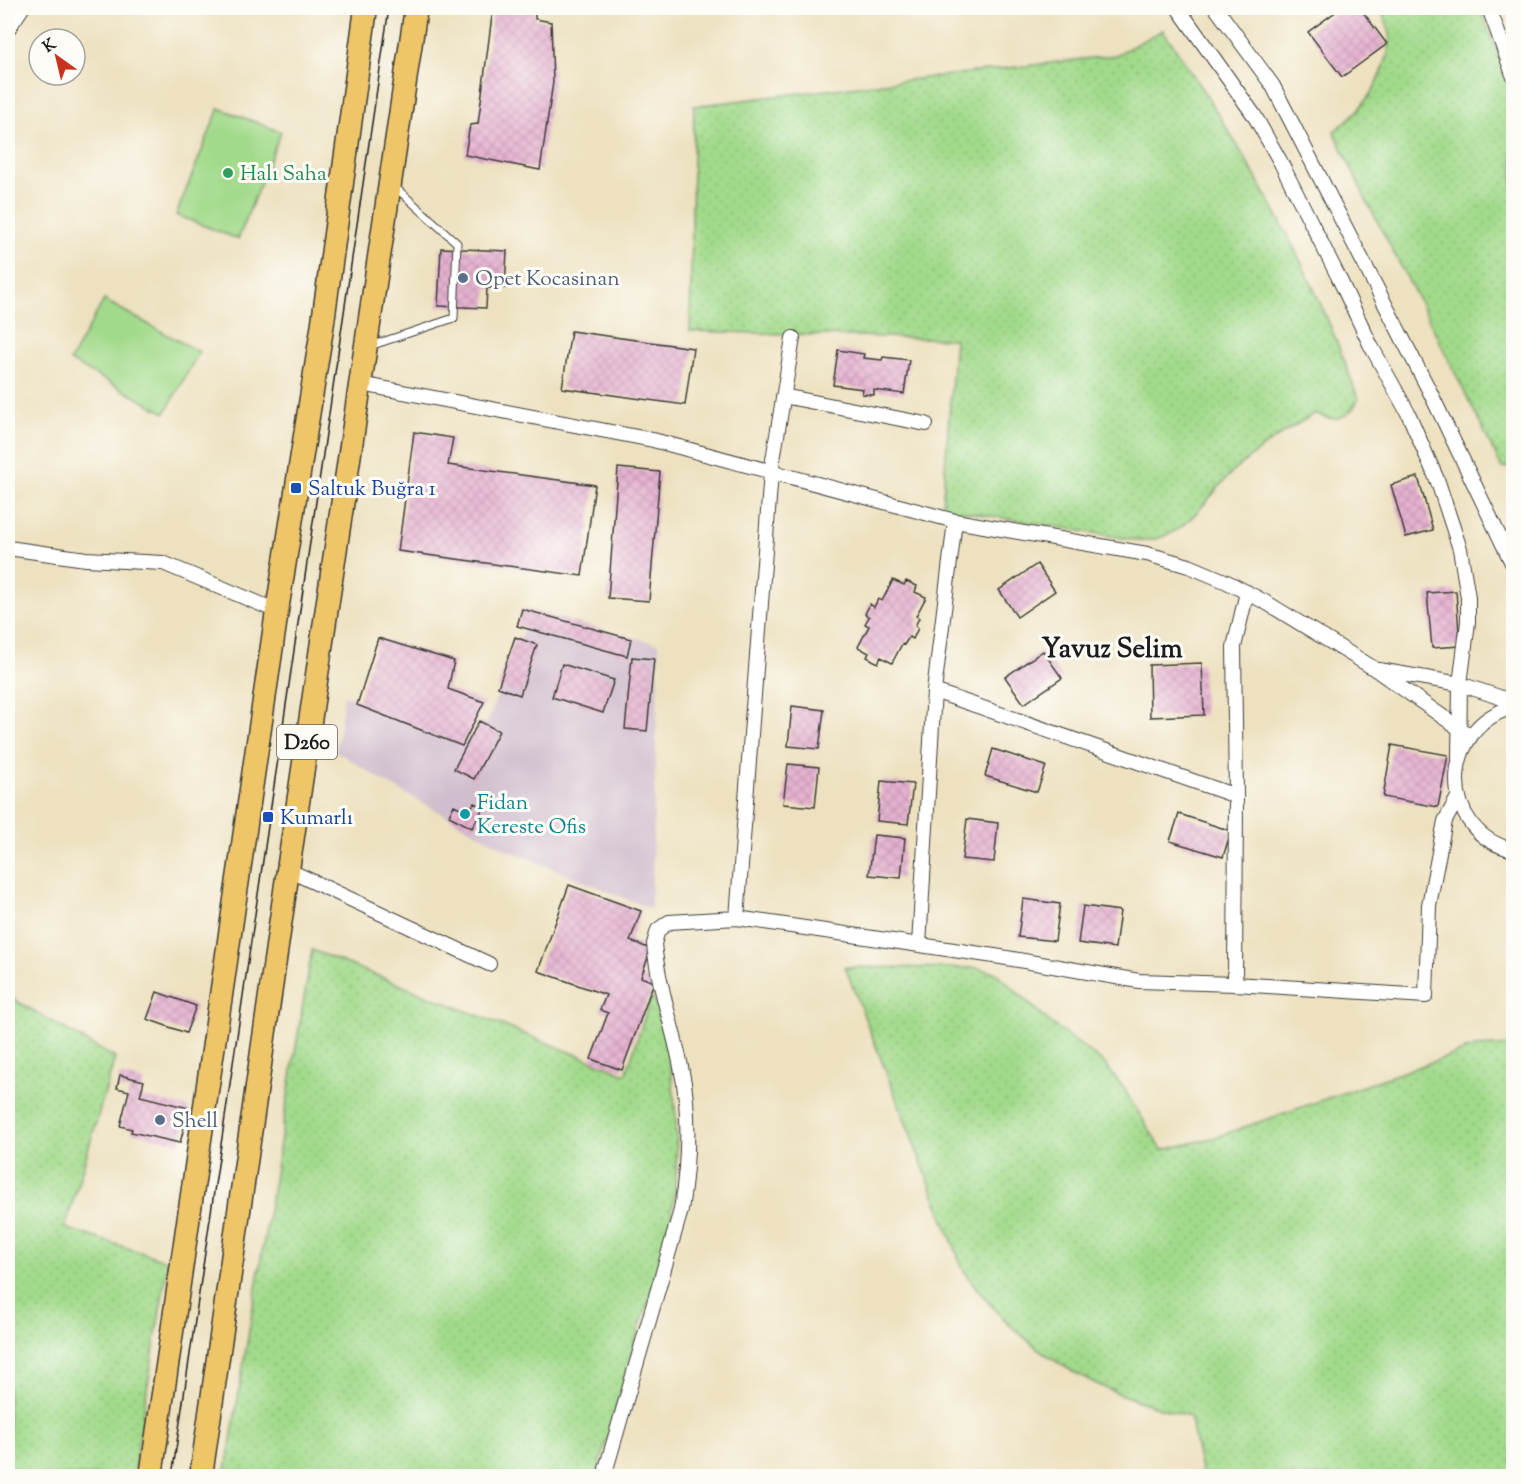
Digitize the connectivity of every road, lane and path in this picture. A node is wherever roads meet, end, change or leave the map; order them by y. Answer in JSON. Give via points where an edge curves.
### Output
{"nodes":[{"id":1,"x":22,"y":8,"type":"edge"},
{"id":2,"x":366,"y":8,"type":"edge"},
{"id":3,"x":416,"y":8,"type":"edge"},
{"id":4,"x":1178,"y":8,"type":"edge"},
{"id":5,"x":1216,"y":8,"type":"edge"},
{"id":6,"x":1489,"y":8,"type":"edge"},
{"id":7,"x":8,"y":29,"type":"edge"},
{"id":8,"x":1514,"y":77,"type":"edge"},
{"id":9,"x":391,"y":183,"type":"junction"},
{"id":10,"x":793,"y":338,"type":"dead end"},
{"id":11,"x":365,"y":348,"type":"junction"},
{"id":12,"x":361,"y":384,"type":"junction"},
{"id":13,"x":783,"y":396,"type":"junction"},
{"id":14,"x":926,"y":424,"type":"dead end"},
{"id":15,"x":771,"y":472,"type":"junction"},
{"id":16,"x":955,"y":521,"type":"junction"},
{"id":17,"x":8,"y":548,"type":"edge"},
{"id":18,"x":1514,"y":567,"type":"edge"},
{"id":19,"x":1247,"y":592,"type":"junction"},
{"id":20,"x":277,"y":611,"type":"junction"},
{"id":21,"x":1375,"y":669,"type":"junction"},
{"id":22,"x":1460,"y":684,"type":"junction"},
{"id":23,"x":934,"y":691,"type":"junction"},
{"id":24,"x":1514,"y":702,"type":"edge"},
{"id":25,"x":1514,"y":708,"type":"edge"},
{"id":26,"x":1464,"y":733,"type":"junction"},
{"id":27,"x":1236,"y":796,"type":"junction"},
{"id":28,"x":1458,"y":797,"type":"junction"},
{"id":29,"x":1514,"y":850,"type":"edge"},
{"id":30,"x":288,"y":870,"type":"junction"},
{"id":31,"x":737,"y":918,"type":"junction"},
{"id":32,"x":919,"y":945,"type":"junction"},
{"id":33,"x":489,"y":964,"type":"dead end"},
{"id":34,"x":1234,"y":984,"type":"junction"},
{"id":35,"x":151,"y":1476,"type":"edge"},
{"id":36,"x":201,"y":1476,"type":"edge"},
{"id":37,"x":604,"y":1476,"type":"edge"}],
"edges":[{"from":1,"to":7,"type":"street"},
{"from":2,"to":20,"type":"highway","number":"D260","via":[[322,329]]},
{"from":3,"to":9,"type":"highway","number":"D260"},
{"from":4,"to":22,"type":"street","via":[[1265,134],[1424,449],[1455,532],[1465,573],[1468,622]]},
{"from":5,"to":18,"type":"street","via":[[1272,86],[1425,382]]},
{"from":6,"to":8,"type":"street"},
{"from":9,"to":11,"type":"highway","number":"D260"},
{"from":9,"to":11,"type":"lane","via":[[457,243],[454,318]]},
{"from":10,"to":13,"type":"street"},
{"from":11,"to":12,"type":"highway","number":"D260"},
{"from":12,"to":15,"type":"street","via":[[653,440]]},
{"from":12,"to":30,"type":"highway","number":"D260"},
{"from":13,"to":14,"type":"street"},
{"from":13,"to":15,"type":"street"},
{"from":15,"to":16,"type":"street"},
{"from":15,"to":31,"type":"street"},
{"from":16,"to":19,"type":"street","via":[[1147,554],[1189,566]]},
{"from":16,"to":23,"type":"street"},
{"from":17,"to":20,"type":"street","via":[[86,559],[163,563]]},
{"from":19,"to":21,"type":"street"},
{"from":19,"to":27,"type":"street","via":[[1234,647]]},
{"from":20,"to":35,"type":"highway","number":"D260"},
{"from":21,"to":22,"type":"street"},
{"from":21,"to":26,"type":"street"},
{"from":22,"to":24,"type":"street"},
{"from":22,"to":26,"type":"street"},
{"from":23,"to":27,"type":"street"},
{"from":23,"to":32,"type":"street"},
{"from":25,"to":26,"type":"street"},
{"from":26,"to":28,"type":"street","via":[[1456,784]]},
{"from":27,"to":34,"type":"street"},
{"from":28,"to":29,"type":"street","via":[[1477,830],[1498,845]]},
{"from":28,"to":34,"type":"street","via":[[1445,821],[1429,905],[1426,996]]},
{"from":30,"to":33,"type":"street"},
{"from":30,"to":36,"type":"highway","number":"D260"},
{"from":31,"to":32,"type":"street"},
{"from":31,"to":37,"type":"street","via":[[675,920],[663,925],[655,937],[654,952],[682,1069],[685,1183],[681,1210]]},
{"from":32,"to":34,"type":"street","via":[[1139,981]]}]}
